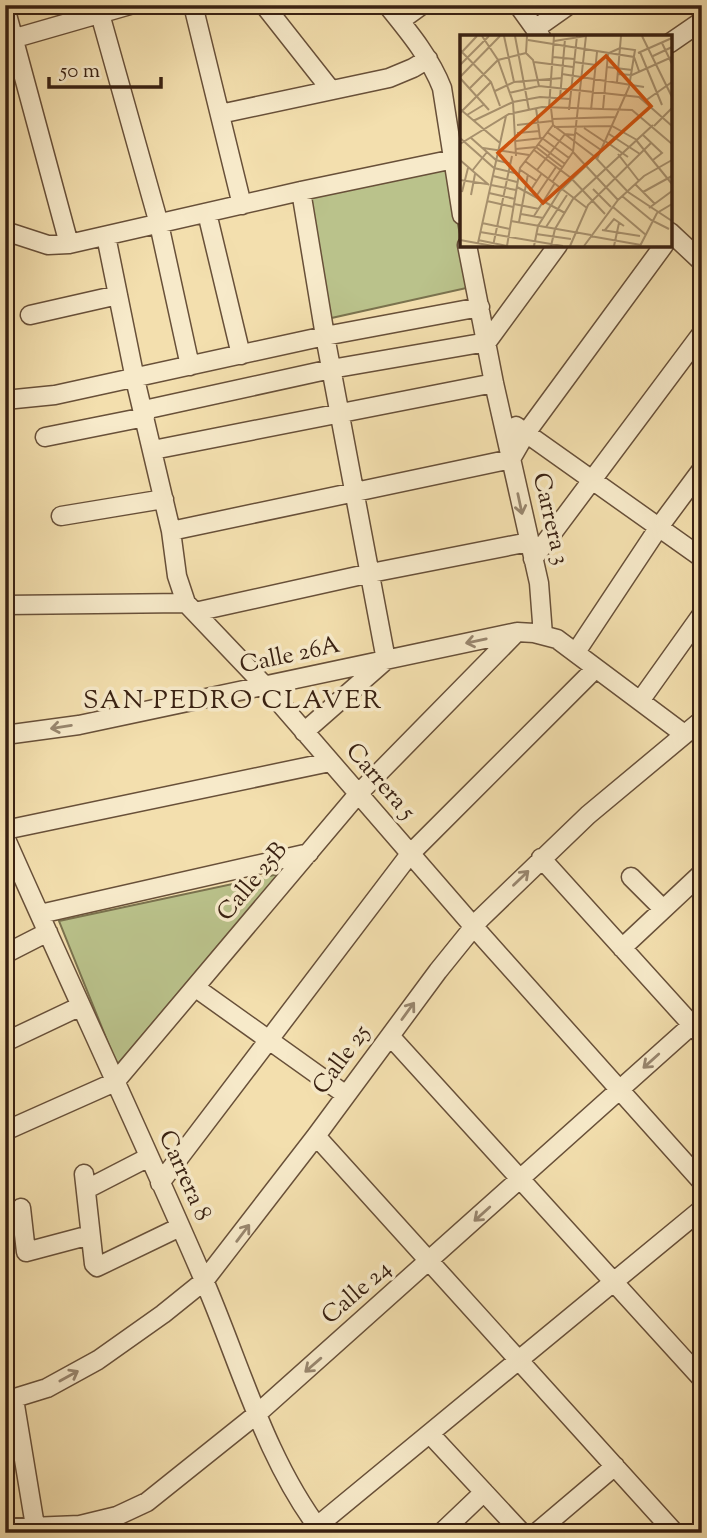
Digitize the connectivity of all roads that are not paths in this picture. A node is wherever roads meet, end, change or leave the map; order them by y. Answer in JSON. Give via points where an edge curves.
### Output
{"nodes":[{"id":1,"x":130,"y":5,"type":"edge"},
{"id":2,"x":194,"y":5,"type":"edge"},
{"id":3,"x":264,"y":5,"type":"edge"},
{"id":4,"x":387,"y":5,"type":"edge"},
{"id":5,"x":422,"y":5,"type":"edge"},
{"id":6,"x":518,"y":5,"type":"edge"},
{"id":7,"x":569,"y":5,"type":"edge"},
{"id":8,"x":5,"y":7,"type":"edge"},
{"id":9,"x":100,"y":14,"type":"junction"},
{"id":10,"x":400,"y":21,"type":"junction"},
{"id":11,"x":702,"y":21,"type":"edge"},
{"id":12,"x":538,"y":33,"type":"edge"},
{"id":13,"x":9,"y":40,"type":"edge"},
{"id":14,"x":672,"y":42,"type":"edge"},
{"id":15,"x":428,"y":59,"type":"junction"},
{"id":16,"x":331,"y":90,"type":"junction"},
{"id":17,"x":220,"y":114,"type":"junction"},
{"id":18,"x":454,"y":159,"type":"junction"},
{"id":19,"x":301,"y":191,"type":"junction"},
{"id":20,"x":460,"y":201,"type":"edge"},
{"id":21,"x":242,"y":205,"type":"junction"},
{"id":22,"x":207,"y":213,"type":"junction"},
{"id":23,"x":159,"y":224,"type":"junction"},
{"id":24,"x":5,"y":231,"type":"edge"},
{"id":25,"x":106,"y":236,"type":"junction"},
{"id":26,"x":672,"y":239,"type":"edge"},
{"id":27,"x":69,"y":244,"type":"junction"},
{"id":28,"x":467,"y":247,"type":"edge"},
{"id":29,"x":557,"y":247,"type":"edge"},
{"id":30,"x":662,"y":247,"type":"edge"},
{"id":31,"x":702,"y":262,"type":"edge"},
{"id":32,"x":118,"y":295,"type":"junction"},
{"id":33,"x":480,"y":307,"type":"junction"},
{"id":34,"x":30,"y":314,"type":"dead end"},
{"id":35,"x":702,"y":333,"type":"edge"},
{"id":36,"x":325,"y":336,"type":"junction"},
{"id":37,"x":487,"y":342,"type":"junction"},
{"id":38,"x":241,"y":355,"type":"junction"},
{"id":39,"x":190,"y":366,"type":"junction"},
{"id":40,"x":331,"y":369,"type":"junction"},
{"id":41,"x":135,"y":379,"type":"junction"},
{"id":42,"x":494,"y":383,"type":"junction"},
{"id":43,"x":5,"y":400,"type":"edge"},
{"id":44,"x":144,"y":414,"type":"junction"},
{"id":45,"x":340,"y":414,"type":"junction"},
{"id":46,"x":501,"y":415,"type":"junction"},
{"id":47,"x":526,"y":433,"type":"junction"},
{"id":48,"x":45,"y":437,"type":"dead end"},
{"id":49,"x":153,"y":450,"type":"junction"},
{"id":50,"x":511,"y":458,"type":"junction"},
{"id":51,"x":702,"y":469,"type":"edge"},
{"id":52,"x":592,"y":480,"type":"junction"},
{"id":53,"x":355,"y":493,"type":"junction"},
{"id":54,"x":164,"y":499,"type":"junction"},
{"id":55,"x":61,"y":516,"type":"dead end"},
{"id":56,"x":659,"y":527,"type":"junction"},
{"id":57,"x":171,"y":531,"type":"junction"},
{"id":58,"x":531,"y":550,"type":"junction"},
{"id":59,"x":702,"y":558,"type":"edge"},
{"id":60,"x":371,"y":573,"type":"junction"},
{"id":61,"x":5,"y":605,"type":"edge"},
{"id":62,"x":191,"y":608,"type":"junction"},
{"id":63,"x":702,"y":614,"type":"edge"},
{"id":64,"x":517,"y":632,"type":"junction"},
{"id":65,"x":543,"y":635,"type":"junction"},
{"id":66,"x":576,"y":652,"type":"junction"},
{"id":67,"x":386,"y":660,"type":"junction"},
{"id":68,"x":596,"y":668,"type":"junction"},
{"id":69,"x":265,"y":686,"type":"junction"},
{"id":70,"x":640,"y":701,"type":"junction"},
{"id":71,"x":696,"y":727,"type":"edge"},
{"id":72,"x":304,"y":732,"type":"junction"},
{"id":73,"x":5,"y":736,"type":"edge"},
{"id":74,"x":330,"y":762,"type":"junction"},
{"id":75,"x":358,"y":794,"type":"junction"},
{"id":76,"x":5,"y":830,"type":"edge"},
{"id":77,"x":5,"y":837,"type":"edge"},
{"id":78,"x":309,"y":853,"type":"junction"},
{"id":79,"x":410,"y":854,"type":"junction"},
{"id":80,"x":541,"y":859,"type":"junction"},
{"id":81,"x":11,"y":865,"type":"edge"},
{"id":82,"x":701,"y":875,"type":"edge"},
{"id":83,"x":631,"y":877,"type":"dead end"},
{"id":84,"x":663,"y":909,"type":"junction"},
{"id":85,"x":40,"y":914,"type":"junction"},
{"id":86,"x":474,"y":927,"type":"junction"},
{"id":87,"x":48,"y":932,"type":"junction"},
{"id":88,"x":622,"y":947,"type":"junction"},
{"id":89,"x":5,"y":954,"type":"edge"},
{"id":90,"x":196,"y":988,"type":"junction"},
{"id":91,"x":81,"y":1006,"type":"junction"},
{"id":92,"x":698,"y":1026,"type":"edge"},
{"id":93,"x":390,"y":1036,"type":"junction"},
{"id":94,"x":270,"y":1040,"type":"junction"},
{"id":95,"x":5,"y":1042,"type":"edge"},
{"id":96,"x":115,"y":1082,"type":"junction"},
{"id":97,"x":620,"y":1090,"type":"junction"},
{"id":98,"x":346,"y":1095,"type":"junction"},
{"id":99,"x":5,"y":1131,"type":"edge"},
{"id":100,"x":316,"y":1136,"type":"junction"},
{"id":101,"x":149,"y":1157,"type":"junction"},
{"id":102,"x":520,"y":1180,"type":"junction"},
{"id":103,"x":160,"y":1182,"type":"junction"},
{"id":104,"x":702,"y":1182,"type":"edge"},
{"id":105,"x":21,"y":1208,"type":"dead end"},
{"id":106,"x":702,"y":1209,"type":"edge"},
{"id":107,"x":180,"y":1227,"type":"junction"},
{"id":108,"x":90,"y":1236,"type":"junction"},
{"id":109,"x":431,"y":1261,"type":"junction"},
{"id":110,"x":204,"y":1280,"type":"junction"},
{"id":111,"x":614,"y":1282,"type":"junction"},
{"id":112,"x":520,"y":1360,"type":"junction"},
{"id":113,"x":702,"y":1379,"type":"edge"},
{"id":114,"x":10,"y":1400,"type":"edge"},
{"id":115,"x":257,"y":1414,"type":"junction"},
{"id":116,"x":430,"y":1434,"type":"junction"},
{"id":117,"x":615,"y":1466,"type":"junction"},
{"id":118,"x":484,"y":1492,"type":"junction"},
{"id":119,"x":34,"y":1525,"type":"junction"},
{"id":120,"x":5,"y":1528,"type":"edge"},
{"id":121,"x":80,"y":1529,"type":"edge"},
{"id":122,"x":317,"y":1531,"type":"edge"},
{"id":123,"x":441,"y":1533,"type":"edge"},
{"id":124,"x":522,"y":1533,"type":"edge"},
{"id":125,"x":536,"y":1533,"type":"edge"},
{"id":126,"x":675,"y":1533,"type":"edge"}],
"edges":[{"from":1,"to":9,"type":"street"},
{"from":2,"to":17,"type":"street"},
{"from":3,"to":16,"type":"street"},
{"from":4,"to":10,"type":"street"},
{"from":5,"to":10,"type":"street"},
{"from":6,"to":12,"type":"street"},
{"from":7,"to":12,"type":"street"},
{"from":8,"to":13,"type":"street"},
{"from":9,"to":13,"type":"street"},
{"from":9,"to":23,"type":"street"},
{"from":10,"to":15,"type":"street"},
{"from":11,"to":14,"type":"street"},
{"from":13,"to":27,"type":"street"},
{"from":15,"to":16,"type":"street","via":[[389,78]]},
{"from":15,"to":18,"type":"street","via":[[442,88]]},
{"from":16,"to":17,"type":"street"},
{"from":17,"to":21,"type":"street"},
{"from":18,"to":19,"type":"street"},
{"from":18,"to":20,"type":"street"},
{"from":19,"to":21,"type":"street"},
{"from":19,"to":36,"type":"street"},
{"from":21,"to":22,"type":"street"},
{"from":22,"to":23,"type":"street"},
{"from":22,"to":38,"type":"street"},
{"from":23,"to":25,"type":"street"},
{"from":23,"to":39,"type":"street"},
{"from":24,"to":27,"type":"street","via":[[48,245]]},
{"from":25,"to":27,"type":"street"},
{"from":25,"to":32,"type":"street","name":"Carrera 5"},
{"from":26,"to":31,"type":"street"},
{"from":28,"to":33,"type":"street","name":"Carrera 3"},
{"from":29,"to":37,"type":"street"},
{"from":30,"to":47,"type":"street"},
{"from":32,"to":34,"type":"street"},
{"from":32,"to":41,"type":"street","name":"Carrera 5"},
{"from":33,"to":36,"type":"street"},
{"from":33,"to":37,"type":"street","name":"Carrera 3"},
{"from":35,"to":52,"type":"street"},
{"from":36,"to":38,"type":"street"},
{"from":36,"to":40,"type":"street"},
{"from":37,"to":40,"type":"street"},
{"from":37,"to":42,"type":"street","name":"Carrera 3"},
{"from":38,"to":39,"type":"street"},
{"from":39,"to":41,"type":"street"},
{"from":40,"to":44,"type":"street"},
{"from":40,"to":45,"type":"street"},
{"from":41,"to":43,"type":"street"},
{"from":41,"to":44,"type":"street","name":"Carrera 5"},
{"from":42,"to":45,"type":"street"},
{"from":42,"to":46,"type":"street","name":"Carrera 3"},
{"from":44,"to":48,"type":"street"},
{"from":44,"to":49,"type":"street","name":"Carrera 5"},
{"from":45,"to":49,"type":"street"},
{"from":45,"to":53,"type":"street"},
{"from":46,"to":47,"type":"street"},
{"from":46,"to":50,"type":"street","name":"Carrera 3"},
{"from":47,"to":50,"type":"street"},
{"from":47,"to":52,"type":"street"},
{"from":49,"to":54,"type":"street","name":"Carrera 5"},
{"from":50,"to":53,"type":"street"},
{"from":50,"to":58,"type":"street","name":"Carrera 3","one_way":true},
{"from":51,"to":56,"type":"street"},
{"from":52,"to":56,"type":"street"},
{"from":52,"to":58,"type":"street"},
{"from":53,"to":57,"type":"street"},
{"from":53,"to":60,"type":"street"},
{"from":54,"to":55,"type":"street"},
{"from":54,"to":57,"type":"street","name":"Carrera 5"},
{"from":56,"to":59,"type":"street"},
{"from":56,"to":66,"type":"street"},
{"from":57,"to":62,"type":"street","name":"Carrera 5","via":[[177,576]]},
{"from":58,"to":60,"type":"street"},
{"from":58,"to":65,"type":"street","name":"Carrera 3"},
{"from":60,"to":62,"type":"street"},
{"from":60,"to":67,"type":"street"},
{"from":61,"to":62,"type":"street"},
{"from":62,"to":69,"type":"street","name":"Carrera 5"},
{"from":63,"to":70,"type":"street"},
{"from":64,"to":65,"type":"street","name":"Calle 26A"},
{"from":64,"to":67,"type":"street","name":"Calle 26A","one_way":true},
{"from":64,"to":75,"type":"street","name":"Calle 25B"},
{"from":65,"to":66,"type":"street"},
{"from":66,"to":68,"type":"street"},
{"from":67,"to":69,"type":"street","name":"Calle 26A"},
{"from":67,"to":72,"type":"street"},
{"from":68,"to":70,"type":"street"},
{"from":68,"to":79,"type":"street"},
{"from":69,"to":72,"type":"street","name":"Carrera 5"},
{"from":69,"to":73,"type":"street","name":"Calle 26A","one_way":true},
{"from":70,"to":71,"type":"street"},
{"from":71,"to":80,"type":"street","name":"Calle 25"},
{"from":72,"to":74,"type":"street","name":"Carrera 5"},
{"from":74,"to":75,"type":"street","name":"Carrera 5"},
{"from":74,"to":76,"type":"street"},
{"from":75,"to":78,"type":"street","name":"Calle 25B"},
{"from":75,"to":79,"type":"street","name":"Carrera 5"},
{"from":77,"to":81,"type":"street","name":"Carrera 8"},
{"from":78,"to":85,"type":"street"},
{"from":78,"to":90,"type":"street","name":"Calle 25B"},
{"from":79,"to":86,"type":"street","name":"Carrera 5"},
{"from":79,"to":94,"type":"street"},
{"from":86,"to":80,"type":"street","name":"Calle 25","one_way":true},
{"from":80,"to":88,"type":"street"},
{"from":81,"to":85,"type":"street","name":"Carrera 8"},
{"from":82,"to":84,"type":"street"},
{"from":83,"to":84,"type":"street"},
{"from":84,"to":88,"type":"street"},
{"from":85,"to":87,"type":"street","name":"Carrera 8"},
{"from":93,"to":86,"type":"street","name":"Calle 25","one_way":true},
{"from":86,"to":97,"type":"street","name":"Carrera 5"},
{"from":87,"to":89,"type":"street"},
{"from":87,"to":91,"type":"street","name":"Carrera 8"},
{"from":88,"to":92,"type":"street"},
{"from":90,"to":94,"type":"street"},
{"from":90,"to":96,"type":"street","name":"Calle 25B"},
{"from":91,"to":95,"type":"street"},
{"from":91,"to":96,"type":"street","name":"Carrera 8"},
{"from":92,"to":97,"type":"street","name":"Calle 24","one_way":true},
{"from":93,"to":98,"type":"street","name":"Calle 25"},
{"from":93,"to":102,"type":"street"},
{"from":94,"to":98,"type":"street"},
{"from":94,"to":103,"type":"street"},
{"from":96,"to":99,"type":"street","name":"Calle 25B"},
{"from":96,"to":101,"type":"street","name":"Carrera 8"},
{"from":97,"to":102,"type":"street","name":"Calle 24"},
{"from":97,"to":104,"type":"street","name":"Carrera 5"},
{"from":98,"to":100,"type":"street","name":"Calle 25"},
{"from":100,"to":109,"type":"street"},
{"from":110,"to":100,"type":"street","name":"Calle 25","one_way":true},
{"from":101,"to":103,"type":"street","name":"Carrera 8"},
{"from":101,"to":108,"type":"street","via":[[85,1181]]},
{"from":102,"to":109,"type":"street","name":"Calle 24","one_way":true},
{"from":102,"to":111,"type":"street"},
{"from":103,"to":107,"type":"street","name":"Carrera 8"},
{"from":105,"to":108,"type":"street","via":[[26,1252]]},
{"from":106,"to":111,"type":"street"},
{"from":107,"to":108,"type":"street","via":[[97,1267]]},
{"from":107,"to":110,"type":"street","name":"Carrera 8"},
{"from":109,"to":112,"type":"street"},
{"from":109,"to":115,"type":"street","name":"Calle 24","one_way":true},
{"from":114,"to":110,"type":"street","name":"Calle 25","one_way":true,"via":[[47,1388],[98,1360]]},
{"from":110,"to":115,"type":"street","name":"Carrera 8"},
{"from":111,"to":112,"type":"street"},
{"from":111,"to":113,"type":"street"},
{"from":112,"to":116,"type":"street"},
{"from":112,"to":117,"type":"street"},
{"from":114,"to":119,"type":"street"},
{"from":115,"to":121,"type":"street","name":"Calle 24","via":[[147,1502]]},
{"from":115,"to":122,"type":"street","name":"Carrera 8"},
{"from":116,"to":118,"type":"street"},
{"from":116,"to":122,"type":"street"},
{"from":117,"to":125,"type":"street"},
{"from":117,"to":126,"type":"street"},
{"from":118,"to":123,"type":"street"},
{"from":118,"to":124,"type":"street"},
{"from":119,"to":120,"type":"street","name":"Calle 24"},
{"from":119,"to":121,"type":"street","name":"Calle 24"}]}
